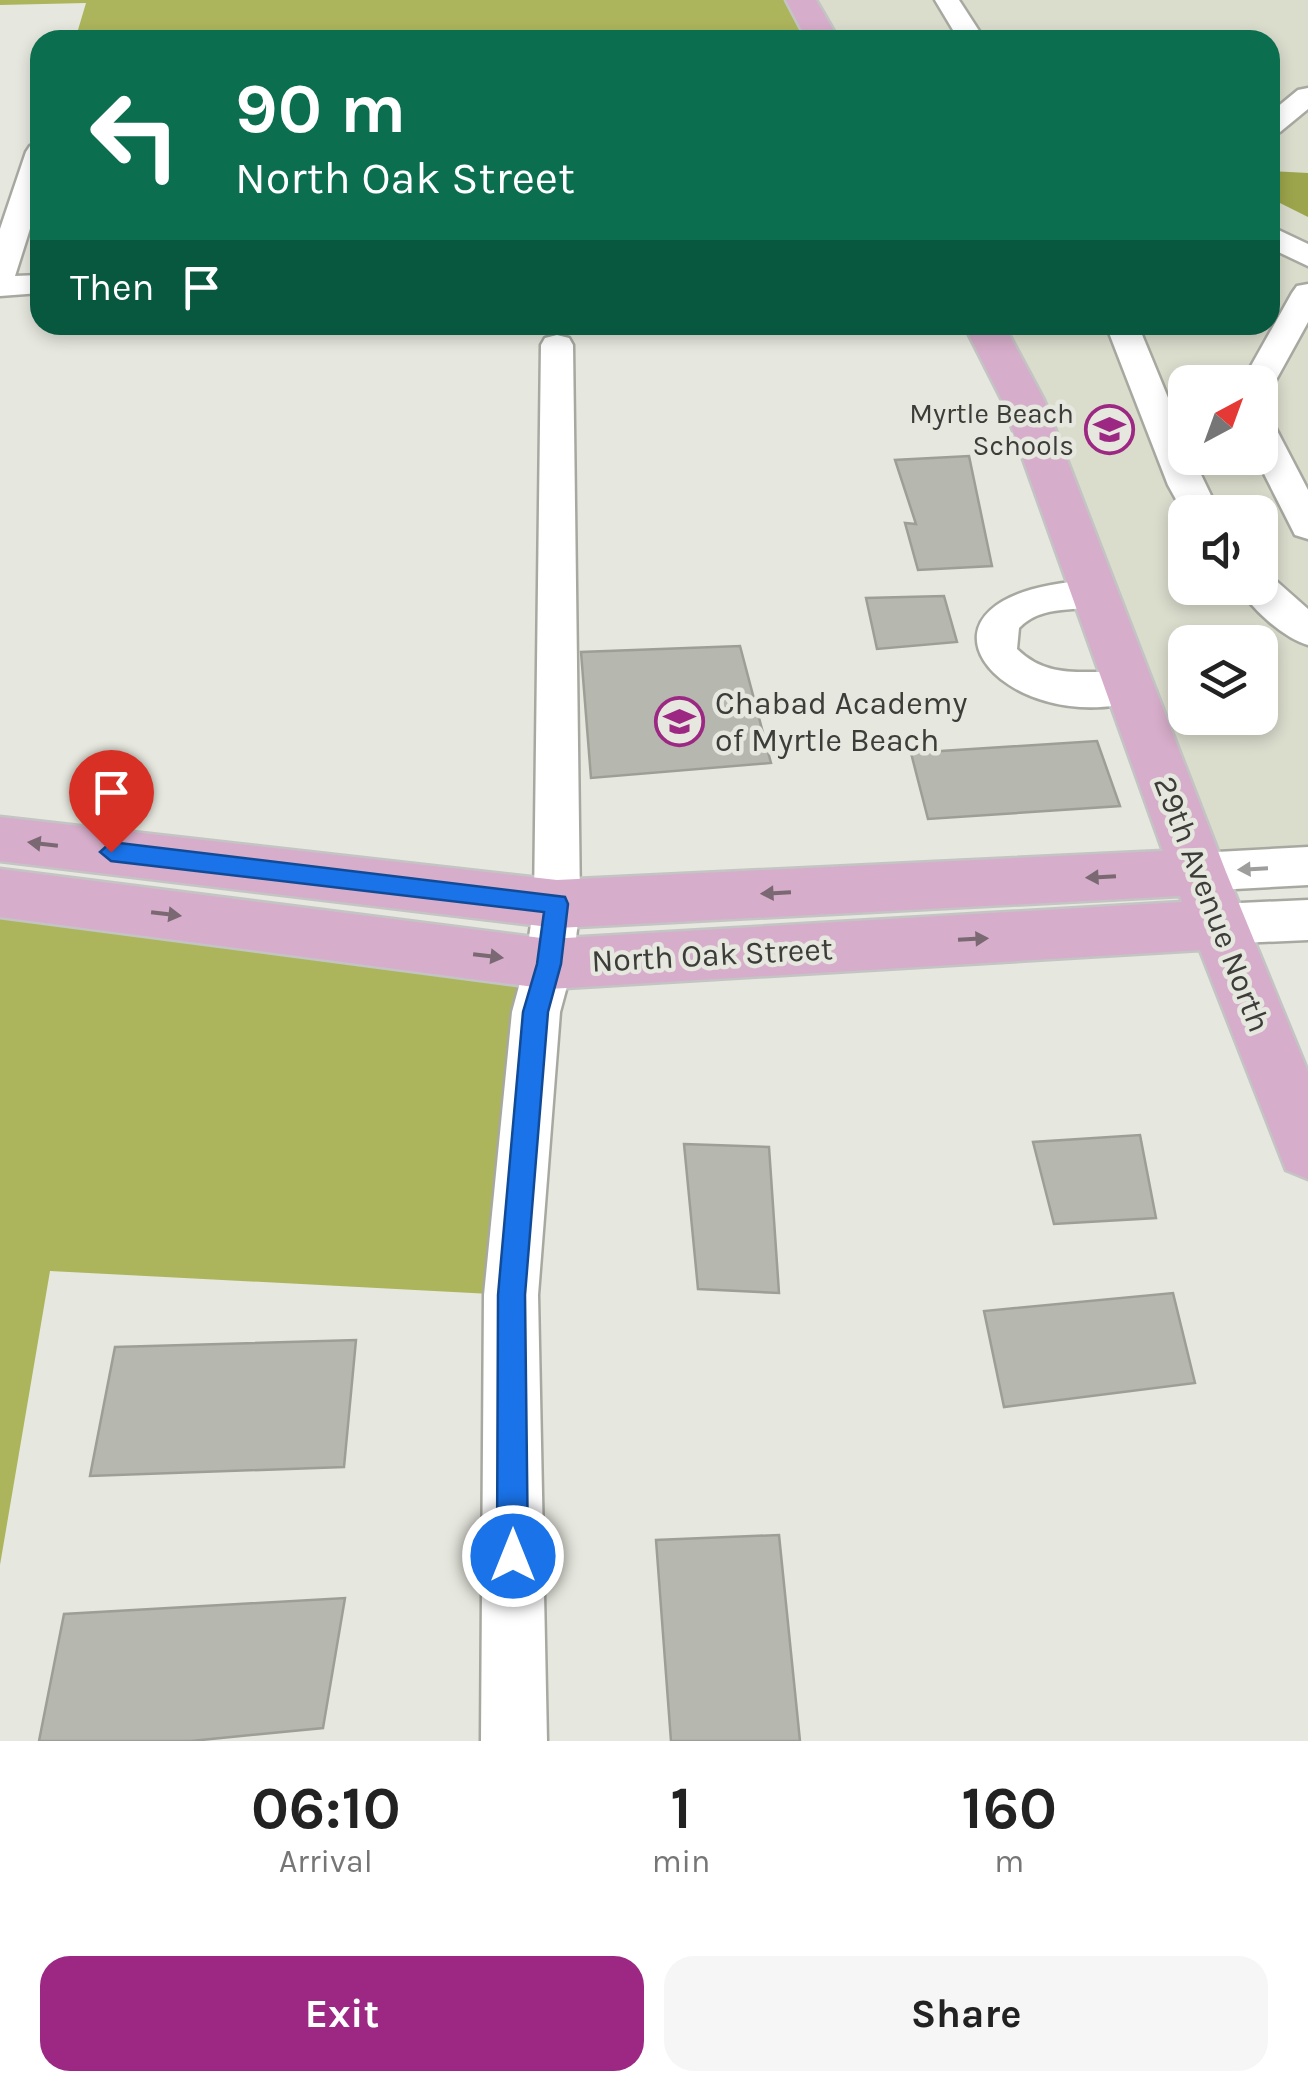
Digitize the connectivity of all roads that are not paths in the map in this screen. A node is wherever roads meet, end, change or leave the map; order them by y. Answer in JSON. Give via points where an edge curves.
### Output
{"nodes":[{"id":1,"x":801,"y":0,"type":"edge"},
{"id":2,"x":948,"y":0,"type":"edge"},
{"id":3,"x":818,"y":30,"type":"edge"},
{"id":4,"x":966,"y":30,"type":"edge"},
{"id":5,"x":1308,"y":96,"type":"edge"},
{"id":6,"x":1280,"y":118,"type":"edge"},
{"id":7,"x":1280,"y":135,"type":"edge"},
{"id":8,"x":1308,"y":136,"type":"edge"},
{"id":9,"x":22,"y":205,"type":"edge"},
{"id":10,"x":1280,"y":240,"type":"edge"},
{"id":11,"x":1308,"y":257,"type":"edge"},
{"id":12,"x":1,"y":275,"type":"edge"},
{"id":13,"x":30,"y":282,"type":"edge"},
{"id":14,"x":1307,"y":297,"type":"edge"},
{"id":15,"x":989,"y":335,"type":"edge"},
{"id":16,"x":1126,"y":335,"type":"edge"},
{"id":17,"x":557,"y":346,"type":"dead end"},
{"id":18,"x":1268,"y":365,"type":"edge"},
{"id":19,"x":1278,"y":465,"type":"edge"},
{"id":20,"x":1193,"y":495,"type":"edge"},
{"id":21,"x":1308,"y":526,"type":"edge"},
{"id":22,"x":1095,"y":594,"type":"junction"},
{"id":23,"x":1278,"y":605,"type":"edge"},
{"id":24,"x":1308,"y":631,"type":"edge"},
{"id":25,"x":1130,"y":688,"type":"junction"},
{"id":26,"x":0,"y":839,"type":"edge"},
{"id":27,"x":1308,"y":866,"type":"edge"},
{"id":28,"x":0,"y":893,"type":"edge"},
{"id":29,"x":1208,"y":898,"type":"junction"},
{"id":30,"x":557,"y":904,"type":"junction"},
{"id":31,"x":1308,"y":920,"type":"edge"},
{"id":32,"x":549,"y":964,"type":"junction"},
{"id":33,"x":1308,"y":1149,"type":"edge"},
{"id":34,"x":514,"y":1741,"type":"edge"}],
"edges":[{"from":1,"to":3,"type":"main road"},
{"from":2,"to":4,"type":"street"},
{"from":5,"to":6,"type":"street"},
{"from":7,"to":8,"type":"street"},
{"from":9,"to":12,"type":"street"},
{"from":10,"to":11,"type":"street"},
{"from":12,"to":13,"type":"street"},
{"from":14,"to":18,"type":"street"},
{"from":15,"to":22,"type":"main road","name":"29th Avenue North","via":[[1023,400]]},
{"from":16,"to":20,"type":"street"},
{"from":17,"to":30,"type":"street"},
{"from":19,"to":21,"type":"street"},
{"from":22,"to":25,"type":"main road","name":"29th Avenue North"},
{"from":22,"to":25,"type":"street","via":[[1041,598],[1010,612],[999,627],[997,653],[1011,670],[1047,688]]},
{"from":23,"to":24,"type":"street"},
{"from":25,"to":29,"type":"main road","name":"29th Avenue North"},
{"from":30,"to":26,"type":"main road","name":"North Oak Street","one_way":true},
{"from":27,"to":29,"type":"street","name":"North Oak Street","one_way":true},
{"from":28,"to":32,"type":"main road","name":"North Oak Street","one_way":true},
{"from":29,"to":30,"type":"main road","name":"North Oak Street","one_way":true},
{"from":29,"to":31,"type":"street","name":"North Oak Street"},
{"from":32,"to":29,"type":"main road","name":"North Oak Street","one_way":true},
{"from":29,"to":33,"type":"main road","name":"29th Avenue North"},
{"from":30,"to":32,"type":"street"},
{"from":32,"to":34,"type":"street","via":[[536,1012],[512,1295]]}]}
